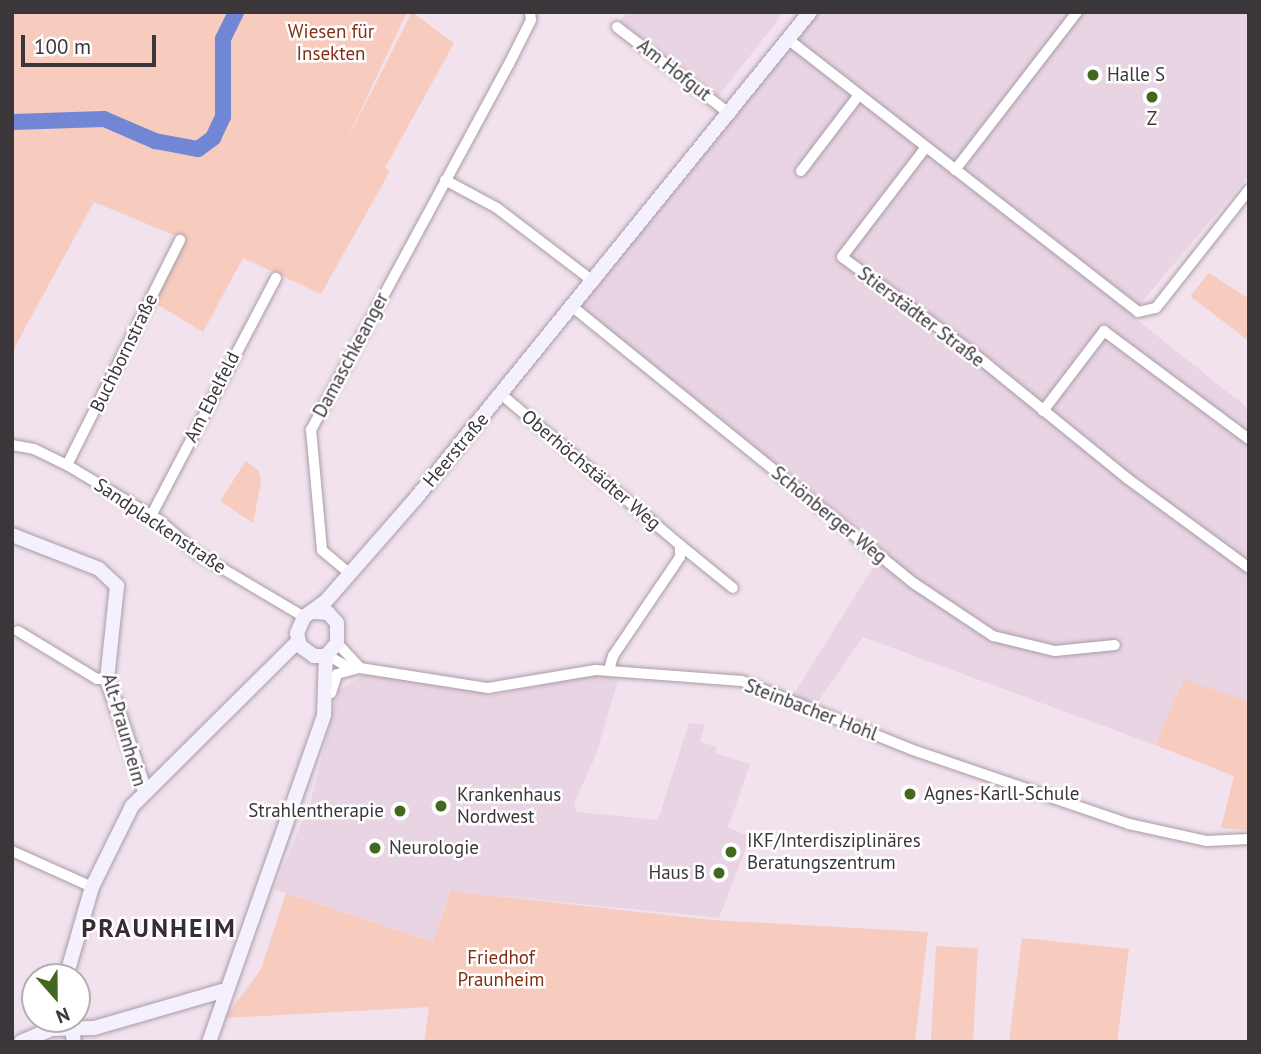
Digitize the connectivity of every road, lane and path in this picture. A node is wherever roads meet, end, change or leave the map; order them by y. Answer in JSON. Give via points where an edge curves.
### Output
{"nodes":[{"id":1,"x":530,"y":12,"type":"edge"},
{"id":2,"x":810,"y":12,"type":"edge"},
{"id":3,"x":1077,"y":12,"type":"edge"},
{"id":4,"x":617,"y":27,"type":"dead end"},
{"id":5,"x":789,"y":40,"type":"junction"},
{"id":6,"x":859,"y":95,"type":"junction"},
{"id":7,"x":730,"y":114,"type":"junction"},
{"id":8,"x":926,"y":148,"type":"junction"},
{"id":9,"x":955,"y":170,"type":"junction"},
{"id":10,"x":801,"y":171,"type":"dead end"},
{"id":11,"x":445,"y":180,"type":"junction"},
{"id":12,"x":1249,"y":190,"type":"edge"},
{"id":13,"x":180,"y":240,"type":"dead end"},
{"id":14,"x":276,"y":278,"type":"dead end"},
{"id":15,"x":594,"y":282,"type":"junction"},
{"id":16,"x":574,"y":308,"type":"junction"},
{"id":17,"x":502,"y":395,"type":"junction"},
{"id":18,"x":1043,"y":411,"type":"junction"},
{"id":19,"x":1249,"y":439,"type":"edge"},
{"id":20,"x":12,"y":445,"type":"edge"},
{"id":21,"x":67,"y":465,"type":"junction"},
{"id":22,"x":151,"y":516,"type":"junction"},
{"id":23,"x":12,"y":535,"type":"edge"},
{"id":24,"x":680,"y":545,"type":"junction"},
{"id":25,"x":1249,"y":568,"type":"edge"},
{"id":26,"x":349,"y":573,"type":"junction"},
{"id":27,"x":733,"y":588,"type":"dead end"},
{"id":28,"x":308,"y":614,"type":"junction"},
{"id":29,"x":334,"y":617,"type":"junction"},
{"id":30,"x":18,"y":631,"type":"dead end"},
{"id":31,"x":298,"y":641,"type":"junction"},
{"id":32,"x":337,"y":643,"type":"junction"},
{"id":33,"x":1115,"y":645,"type":"dead end"},
{"id":34,"x":326,"y":656,"type":"junction"},
{"id":35,"x":356,"y":668,"type":"junction"},
{"id":36,"x":609,"y":670,"type":"junction"},
{"id":37,"x":107,"y":679,"type":"junction"},
{"id":38,"x":324,"y":715,"type":"junction"},
{"id":39,"x":145,"y":791,"type":"junction"},
{"id":40,"x":1249,"y":839,"type":"edge"},
{"id":41,"x":12,"y":851,"type":"edge"},
{"id":42,"x":92,"y":887,"type":"junction"},
{"id":43,"x":70,"y":963,"type":"edge"},
{"id":44,"x":226,"y":990,"type":"junction"},
{"id":45,"x":91,"y":1028,"type":"edge"},
{"id":46,"x":41,"y":1033,"type":"edge"},
{"id":47,"x":23,"y":1040,"type":"edge"},
{"id":48,"x":209,"y":1042,"type":"edge"}],
"edges":[{"from":1,"to":11,"type":"street","name":"Damaschkeanger","via":[[531,20],[509,64]]},
{"from":2,"to":5,"type":"main road","name":"Heerstraße"},
{"from":3,"to":9,"type":"street"},
{"from":4,"to":7,"type":"street","name":"Am Hofgut"},
{"from":5,"to":6,"type":"street"},
{"from":5,"to":7,"type":"main road","name":"Heerstraße"},
{"from":6,"to":8,"type":"street"},
{"from":6,"to":10,"type":"street"},
{"from":7,"to":15,"type":"main road","name":"Heerstraße"},
{"from":8,"to":9,"type":"street"},
{"from":8,"to":18,"type":"street","name":"Stierstädter Straße","via":[[842,257]]},
{"from":9,"to":12,"type":"street","via":[[1138,312],[1147,313]]},
{"from":11,"to":15,"type":"street","via":[[546,243]]},
{"from":11,"to":26,"type":"street","name":"Damaschkeanger","via":[[311,430],[322,550]]},
{"from":13,"to":21,"type":"street","name":"Buchbornstraße"},
{"from":14,"to":22,"type":"street","name":"Am Ebelfeld"},
{"from":15,"to":16,"type":"main road","name":"Heerstraße"},
{"from":16,"to":17,"type":"main road","name":"Heerstraße"},
{"from":16,"to":33,"type":"street","name":"Schönberger Weg","via":[[915,584],[993,636],[1055,651]]},
{"from":17,"to":24,"type":"street","name":"Oberhöchstädter Weg"},
{"from":17,"to":26,"type":"main road","name":"Heerstraße"},
{"from":18,"to":19,"type":"street","via":[[1104,331]]},
{"from":18,"to":25,"type":"street","name":"Stierstädter Straße"},
{"from":20,"to":21,"type":"street","name":"Sandplackenstraße","via":[[34,449]]},
{"from":21,"to":22,"type":"street","name":"Sandplackenstraße"},
{"from":22,"to":28,"type":"street","name":"Sandplackenstraße","via":[[198,554]]},
{"from":23,"to":37,"type":"main road","name":"Alt-Praunheim","via":[[99,569],[117,586]]},
{"from":24,"to":27,"type":"street","name":"Oberhöchstädter Weg"},
{"from":24,"to":36,"type":"street","via":[[680,556],[613,656]]},
{"from":26,"to":28,"type":"main road","name":"Heerstraße"},
{"from":26,"to":29,"type":"main road","via":[[338,594]]},
{"from":28,"to":29,"type":"main road"},
{"from":28,"to":31,"type":"main road"},
{"from":29,"to":32,"type":"main road"},
{"from":30,"to":37,"type":"street","via":[[97,679]]},
{"from":31,"to":34,"type":"main road","via":[[310,655]]},
{"from":31,"to":39,"type":"main road"},
{"from":32,"to":34,"type":"main road"},
{"from":32,"to":35,"type":"street"},
{"from":34,"to":35,"type":"street","name":"Steinbacher Hohl"},
{"from":34,"to":38,"type":"main road"},
{"from":35,"to":36,"type":"street","name":"Steinbacher Hohl","via":[[501,689]]},
{"from":35,"to":38,"type":"street","via":[[334,677]]},
{"from":36,"to":40,"type":"street","name":"Steinbacher Hohl","via":[[742,681],[910,749],[1129,824],[1207,841]]},
{"from":37,"to":39,"type":"main road","name":"Alt-Praunheim"},
{"from":38,"to":44,"type":"main road"},
{"from":39,"to":42,"type":"main road","name":"Alt-Praunheim","via":[[122,825]]},
{"from":41,"to":42,"type":"street"},
{"from":42,"to":43,"type":"main road","name":"Alt-Praunheim"},
{"from":44,"to":45,"type":"main road"},
{"from":44,"to":48,"type":"main road"},
{"from":46,"to":47,"type":"main road"}]}
